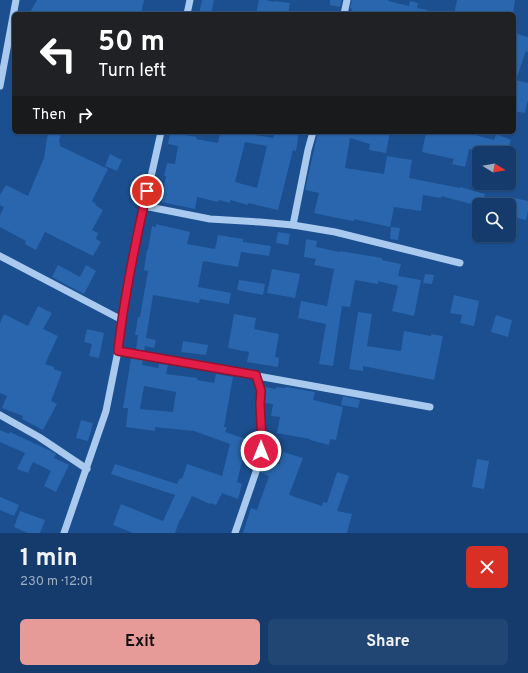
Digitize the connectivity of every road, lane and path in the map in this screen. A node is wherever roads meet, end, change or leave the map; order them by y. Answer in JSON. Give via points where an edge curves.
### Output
{"nodes":[{"id":1,"x":16,"y":0,"type":"edge"},
{"id":2,"x":190,"y":0,"type":"edge"},
{"id":3,"x":347,"y":0,"type":"edge"},
{"id":4,"x":14,"y":12,"type":"edge"},
{"id":5,"x":187,"y":12,"type":"edge"},
{"id":6,"x":344,"y":12,"type":"edge"},
{"id":7,"x":12,"y":22,"type":"edge"},
{"id":8,"x":0,"y":86,"type":"edge"},
{"id":9,"x":161,"y":134,"type":"edge"},
{"id":10,"x":312,"y":134,"type":"edge"},
{"id":11,"x":144,"y":206,"type":"junction"},
{"id":12,"x":293,"y":225,"type":"junction"},
{"id":13,"x":0,"y":256,"type":"edge"},
{"id":14,"x":460,"y":263,"type":"dead end"},
{"id":15,"x":122,"y":320,"type":"junction"},
{"id":16,"x":118,"y":351,"type":"junction"},
{"id":17,"x":256,"y":375,"type":"junction"},
{"id":18,"x":430,"y":407,"type":"dead end"},
{"id":19,"x":0,"y":415,"type":"edge"},
{"id":20,"x":87,"y":469,"type":"junction"},
{"id":21,"x":64,"y":533,"type":"edge"},
{"id":22,"x":235,"y":533,"type":"edge"}],
"edges":[{"from":1,"to":4,"type":"street"},
{"from":2,"to":5,"type":"street"},
{"from":3,"to":6,"type":"street"},
{"from":7,"to":8,"type":"street"},
{"from":9,"to":11,"type":"street"},
{"from":10,"to":12,"type":"street"},
{"from":11,"to":12,"type":"street","via":[[210,218]]},
{"from":11,"to":15,"type":"street"},
{"from":12,"to":14,"type":"street","via":[[335,232]]},
{"from":13,"to":15,"type":"street"},
{"from":15,"to":16,"type":"street"},
{"from":16,"to":17,"type":"street"},
{"from":16,"to":20,"type":"street","via":[[106,411]]},
{"from":17,"to":18,"type":"street"},
{"from":17,"to":22,"type":"street","via":[[261,391],[260,460]]},
{"from":19,"to":20,"type":"street"},
{"from":20,"to":21,"type":"street"}]}
